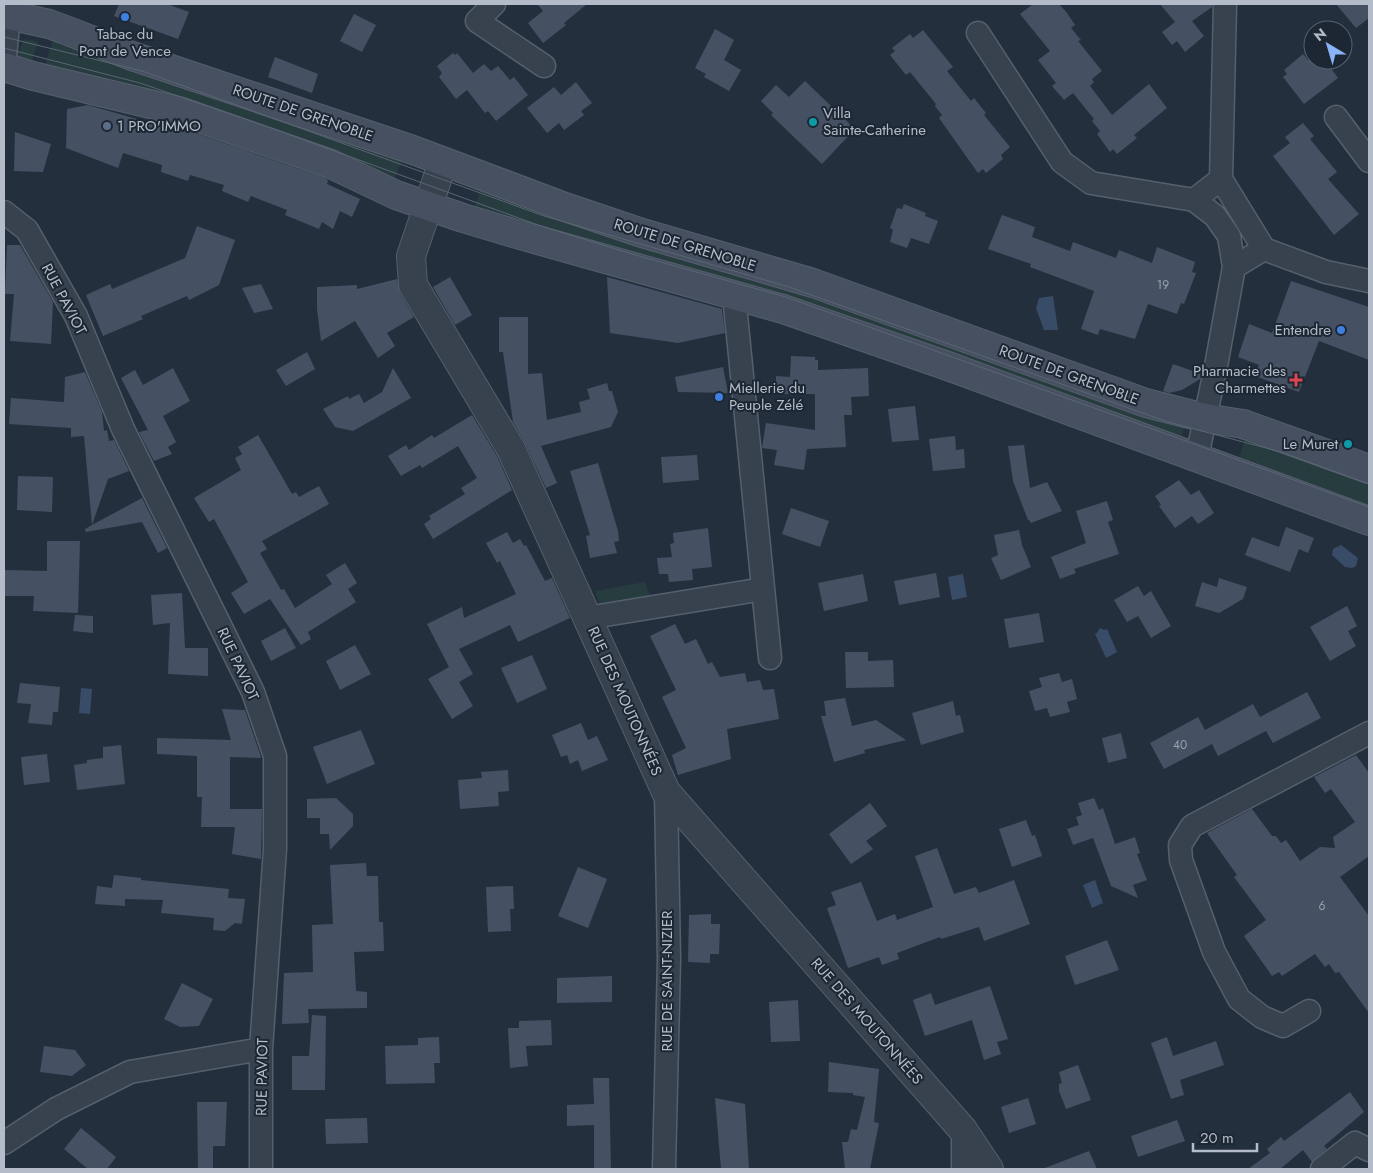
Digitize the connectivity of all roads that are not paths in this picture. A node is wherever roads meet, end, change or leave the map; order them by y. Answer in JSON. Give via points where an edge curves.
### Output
{"nodes":[{"id":1,"x":494,"y":4,"type":"edge"},
{"id":2,"x":1225,"y":4,"type":"edge"},
{"id":3,"x":9,"y":9,"type":"edge"},
{"id":4,"x":978,"y":34,"type":"dead end"},
{"id":5,"x":544,"y":66,"type":"dead end"},
{"id":6,"x":4,"y":67,"type":"edge"},
{"id":7,"x":1336,"y":117,"type":"dead end"},
{"id":8,"x":443,"y":162,"type":"junction"},
{"id":9,"x":1369,"y":162,"type":"edge"},
{"id":10,"x":1221,"y":179,"type":"junction"},
{"id":11,"x":1194,"y":200,"type":"junction"},
{"id":12,"x":428,"y":206,"type":"junction"},
{"id":13,"x":4,"y":212,"type":"edge"},
{"id":14,"x":1264,"y":249,"type":"junction"},
{"id":15,"x":1234,"y":267,"type":"junction"},
{"id":16,"x":1369,"y":281,"type":"edge"},
{"id":17,"x":734,"y":295,"type":"junction"},
{"id":18,"x":1205,"y":418,"type":"junction"},
{"id":19,"x":1197,"y":457,"type":"junction"},
{"id":20,"x":1369,"y":469,"type":"edge"},
{"id":21,"x":1369,"y":521,"type":"edge"},
{"id":22,"x":763,"y":589,"type":"junction"},
{"id":23,"x":587,"y":618,"type":"junction"},
{"id":24,"x":770,"y":658,"type":"dead end"},
{"id":25,"x":1369,"y":733,"type":"edge"},
{"id":26,"x":666,"y":792,"type":"junction"},
{"id":27,"x":1309,"y":1011,"type":"dead end"},
{"id":28,"x":261,"y":1049,"type":"junction"},
{"id":29,"x":963,"y":1130,"type":"junction"},
{"id":30,"x":4,"y":1143,"type":"edge"},
{"id":31,"x":1369,"y":1150,"type":"edge"},
{"id":32,"x":261,"y":1169,"type":"edge"},
{"id":33,"x":664,"y":1169,"type":"edge"},
{"id":34,"x":963,"y":1169,"type":"edge"},
{"id":35,"x":989,"y":1169,"type":"edge"},
{"id":36,"x":1322,"y":1169,"type":"edge"}],
"edges":[{"from":1,"to":5,"type":"street","via":[[477,21]]},
{"from":2,"to":10,"type":"street"},
{"from":3,"to":6,"type":"street"},
{"from":3,"to":8,"type":"main road","name":"ROUTE DE GRENOBLE","via":[[132,56]]},
{"from":4,"to":11,"type":"street","via":[[1062,162],[1091,183]]},
{"from":6,"to":12,"type":"main road","via":[[178,111],[331,164]]},
{"from":7,"to":9,"type":"street"},
{"from":8,"to":12,"type":"street","name":"RUE DES MOUTONNÉES"},
{"from":8,"to":18,"type":"main road","name":"ROUTE DE GRENOBLE","via":[[642,233],[812,283],[1146,403]]},
{"from":10,"to":11,"type":"street"},
{"from":10,"to":14,"type":"street"},
{"from":11,"to":15,"type":"street","via":[[1215,216],[1229,236]]},
{"from":12,"to":17,"type":"main road"},
{"from":12,"to":23,"type":"street","name":"RUE DES MOUTONNÉES","via":[[411,256],[413,284],[511,449]]},
{"from":13,"to":28,"type":"street","name":"RUE PAVIOT","via":[[27,230],[76,316],[123,429],[253,692],[275,756],[275,849]]},
{"from":14,"to":15,"type":"street"},
{"from":14,"to":16,"type":"street","via":[[1326,272]]},
{"from":15,"to":18,"type":"street"},
{"from":17,"to":19,"type":"main road","via":[[945,365]]},
{"from":17,"to":22,"type":"street"},
{"from":18,"to":19,"type":"street"},
{"from":18,"to":20,"type":"main road","name":"ROUTE DE GRENOBLE","via":[[1243,424]]},
{"from":19,"to":21,"type":"main road"},
{"from":22,"to":23,"type":"street"},
{"from":22,"to":24,"type":"street"},
{"from":23,"to":26,"type":"street","name":"RUE DES MOUTONNÉES"},
{"from":25,"to":27,"type":"street","via":[[1192,826],[1180,845],[1181,860],[1214,952],[1240,999],[1262,1017],[1283,1026]]},
{"from":26,"to":29,"type":"street","name":"RUE DES MOUTONNÉES"},
{"from":26,"to":33,"type":"street","name":"RUE DE SAINT-NIZIER","via":[[669,959]]},
{"from":28,"to":30,"type":"street","via":[[130,1072],[56,1110]]},
{"from":28,"to":32,"type":"street","name":"RUE PAVIOT"},
{"from":29,"to":34,"type":"street"},
{"from":29,"to":35,"type":"street","name":"RUE DES MOUTONNÉES"},
{"from":31,"to":36,"type":"street","via":[[1355,1143]]}]}
